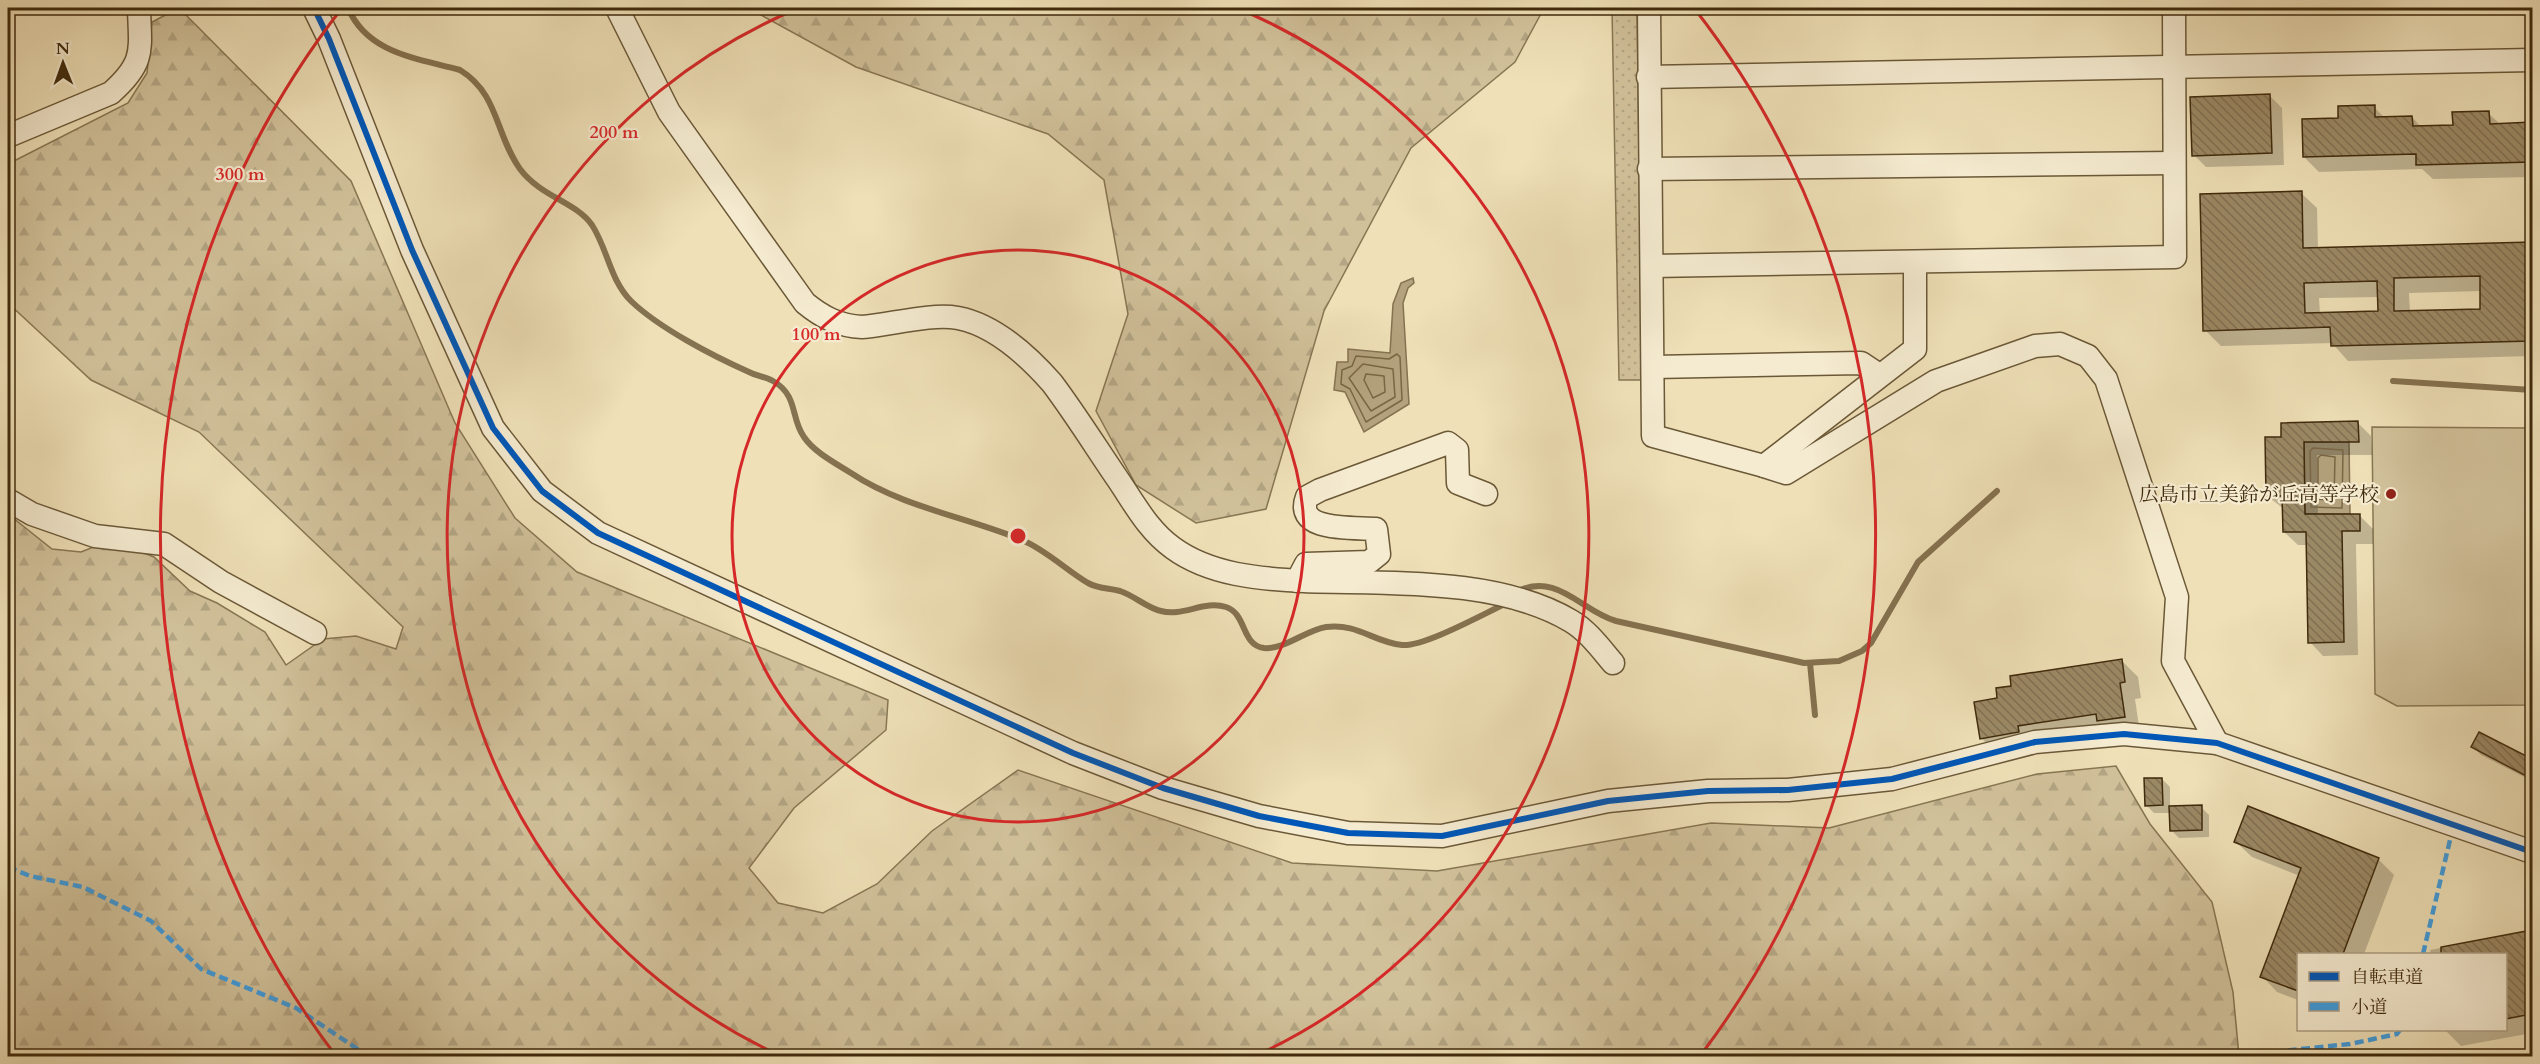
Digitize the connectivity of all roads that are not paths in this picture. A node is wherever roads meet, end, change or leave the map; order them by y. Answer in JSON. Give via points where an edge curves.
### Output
{"nodes":[{"id":1,"x":139,"y":8,"type":"edge"},
{"id":2,"x":314,"y":8,"type":"edge"},
{"id":3,"x":617,"y":8,"type":"edge"},
{"id":4,"x":1649,"y":8,"type":"edge"},
{"id":5,"x":2174,"y":8,"type":"edge"},
{"id":6,"x":2532,"y":60,"type":"edge"},
{"id":7,"x":2174,"y":68,"type":"junction"},
{"id":8,"x":1648,"y":77,"type":"junction"},
{"id":9,"x":8,"y":136,"type":"edge"},
{"id":10,"x":2174,"y":164,"type":"junction"},
{"id":11,"x":1649,"y":169,"type":"junction"},
{"id":12,"x":1915,"y":262,"type":"junction"},
{"id":13,"x":1652,"y":266,"type":"junction"},
{"id":14,"x":1654,"y":367,"type":"junction"},
{"id":15,"x":1879,"y":375,"type":"junction"},
{"id":16,"x":1764,"y":466,"type":"junction"},
{"id":17,"x":1486,"y":494,"type":"dead end"},
{"id":18,"x":8,"y":500,"type":"edge"},
{"id":19,"x":1297,"y":581,"type":"junction"},
{"id":20,"x":315,"y":633,"type":"dead end"},
{"id":21,"x":1613,"y":663,"type":"dead end"},
{"id":22,"x":2217,"y":743,"type":"junction"},
{"id":23,"x":2532,"y":852,"type":"edge"}],
"edges":[{"from":1,"to":9,"type":"street","via":[[139,60],[125,81],[111,93]]},
{"from":2,"to":22,"type":"street","via":[[330,39],[412,250],[493,428],[542,491],[598,533],[1073,753],[1163,788],[1259,816],[1348,833],[1442,836],[1608,801],[1708,790],[1788,790],[1892,779],[2035,742],[2124,734]]},
{"from":3,"to":19,"type":"street","via":[[669,112],[790,285],[813,309],[847,326],[951,317],[998,335],[1053,383],[1135,507],[1164,541],[1188,556],[1239,575]]},
{"from":4,"to":8,"type":"street"},
{"from":5,"to":7,"type":"street"},
{"from":6,"to":7,"type":"street"},
{"from":7,"to":8,"type":"street"},
{"from":7,"to":10,"type":"street"},
{"from":8,"to":11,"type":"street"},
{"from":10,"to":11,"type":"street"},
{"from":10,"to":12,"type":"street","via":[[2175,257]]},
{"from":11,"to":13,"type":"street"},
{"from":12,"to":13,"type":"street"},
{"from":12,"to":15,"type":"street","via":[[1915,349]]},
{"from":13,"to":14,"type":"street"},
{"from":14,"to":15,"type":"street","via":[[1861,363]]},
{"from":14,"to":16,"type":"street","via":[[1653,436]]},
{"from":15,"to":16,"type":"street"},
{"from":16,"to":22,"type":"street","via":[[1785,473],[1936,381],[2035,346],[2060,344],[2088,356],[2106,379],[2177,597],[2173,661]]},
{"from":17,"to":19,"type":"street","via":[[1458,483],[1457,450],[1448,443],[1320,490],[1307,497],[1305,514],[1326,525],[1376,529],[1379,554],[1370,562],[1306,564]]},
{"from":18,"to":20,"type":"street","via":[[32,514],[95,536],[164,544],[221,582]]},
{"from":19,"to":21,"type":"street","via":[[1492,593],[1572,621]]},
{"from":22,"to":23,"type":"street"}]}
